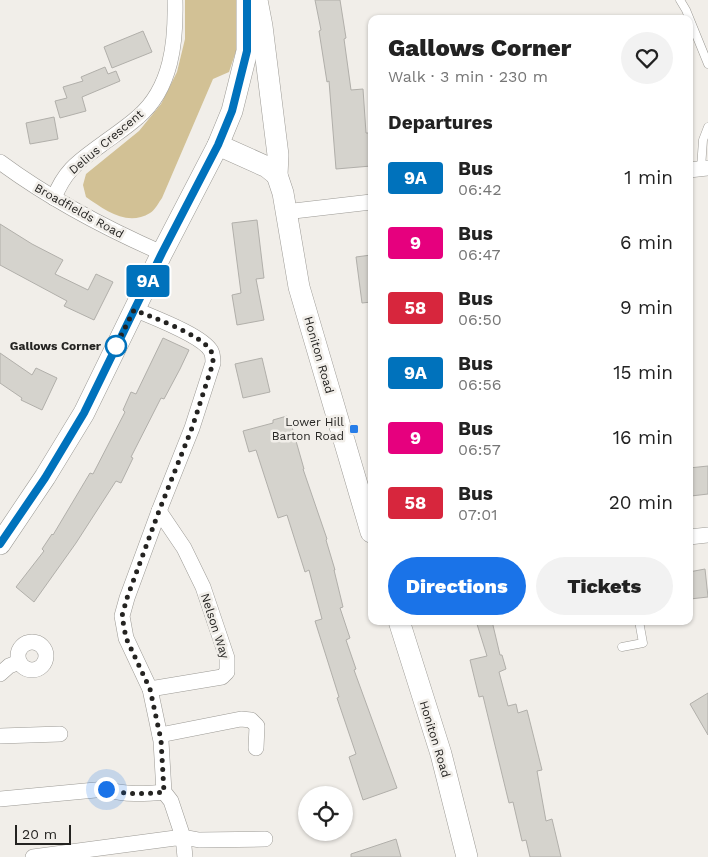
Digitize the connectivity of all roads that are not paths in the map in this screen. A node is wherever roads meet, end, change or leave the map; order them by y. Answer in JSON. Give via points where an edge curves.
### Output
{"nodes":[{"id":1,"x":175,"y":0,"type":"edge"},
{"id":2,"x":247,"y":0,"type":"edge"},
{"id":3,"x":256,"y":0,"type":"edge"},
{"id":4,"x":680,"y":0,"type":"edge"},
{"id":5,"x":688,"y":15,"type":"edge"},
{"id":6,"x":693,"y":27,"type":"edge"},
{"id":7,"x":708,"y":64,"type":"edge"},
{"id":8,"x":708,"y":128,"type":"edge"},
{"id":9,"x":218,"y":145,"type":"junction"},
{"id":10,"x":0,"y":162,"type":"edge"},
{"id":11,"x":699,"y":169,"type":"edge"},
{"id":12,"x":277,"y":175,"type":"junction"},
{"id":13,"x":54,"y":198,"type":"junction"},
{"id":14,"x":368,"y":202,"type":"edge"},
{"id":15,"x":285,"y":212,"type":"junction"},
{"id":16,"x":162,"y":253,"type":"junction"},
{"id":17,"x":134,"y":310,"type":"junction"},
{"id":18,"x":159,"y":511,"type":"junction"},
{"id":19,"x":368,"y":522,"type":"edge"},
{"id":20,"x":708,"y":535,"type":"edge"},
{"id":21,"x":693,"y":537,"type":"edge"},
{"id":22,"x":0,"y":544,"type":"edge"},
{"id":23,"x":399,"y":625,"type":"edge"},
{"id":24,"x":640,"y":625,"type":"edge"},
{"id":25,"x":622,"y":647,"type":"dead end"},
{"id":26,"x":19,"y":662,"type":"dead end"},
{"id":27,"x":0,"y":674,"type":"edge"},
{"id":28,"x":150,"y":689,"type":"junction"},
{"id":29,"x":60,"y":734,"type":"dead end"},
{"id":30,"x":160,"y":735,"type":"junction"},
{"id":31,"x":0,"y":736,"type":"edge"},
{"id":32,"x":256,"y":748,"type":"dead end"},
{"id":33,"x":164,"y":792,"type":"junction"},
{"id":34,"x":0,"y":799,"type":"edge"},
{"id":35,"x":183,"y":837,"type":"junction"},
{"id":36,"x":265,"y":839,"type":"dead end"},
{"id":37,"x":33,"y":857,"type":"edge"},
{"id":38,"x":185,"y":857,"type":"edge"},
{"id":39,"x":467,"y":857,"type":"edge"}],
"edges":[{"from":1,"to":13,"type":"street","name":"Delius Crescent","via":[[172,54],[155,96],[140,116],[74,166],[60,183]]},
{"from":2,"to":9,"type":"main road","via":[[247,51],[232,111]]},
{"from":3,"to":12,"type":"main road","name":"Honiton Road","via":[[275,130]]},
{"from":4,"to":5,"type":"lane"},
{"from":6,"to":7,"type":"lane"},
{"from":8,"to":11,"type":"lane"},
{"from":9,"to":12,"type":"main road","via":[[267,167]]},
{"from":9,"to":16,"type":"main road"},
{"from":10,"to":13,"type":"street","name":"Broadfields Road"},
{"from":12,"to":15,"type":"main road","name":"Honiton Road"},
{"from":13,"to":16,"type":"street","name":"Broadfields Road","via":[[119,234]]},
{"from":14,"to":15,"type":"street"},
{"from":15,"to":19,"type":"main road","name":"Honiton Road","via":[[299,287]]},
{"from":16,"to":17,"type":"main road"},
{"from":17,"to":18,"type":"street","via":[[181,330],[213,353],[213,363],[192,428]]},
{"from":17,"to":22,"type":"main road","via":[[84,413]]},
{"from":18,"to":28,"type":"street","via":[[122,616],[126,638]]},
{"from":18,"to":28,"type":"street","name":"Nelson Way","via":[[184,548],[202,587],[227,658],[227,672],[222,677]]},
{"from":20,"to":21,"type":"street"},
{"from":23,"to":39,"type":"main road","name":"Honiton Road","via":[[440,754]]},
{"from":24,"to":25,"type":"lane","via":[[643,643]]},
{"from":26,"to":27,"type":"street"},
{"from":28,"to":30,"type":"street"},
{"from":29,"to":31,"type":"street"},
{"from":30,"to":32,"type":"street","via":[[241,719],[251,720],[257,726]]},
{"from":30,"to":33,"type":"street"},
{"from":33,"to":34,"type":"street","via":[[119,793],[106,789]]},
{"from":33,"to":35,"type":"street","via":[[171,801]]},
{"from":35,"to":36,"type":"street","via":[[199,840]]},
{"from":35,"to":37,"type":"street"},
{"from":35,"to":38,"type":"street"}]}
